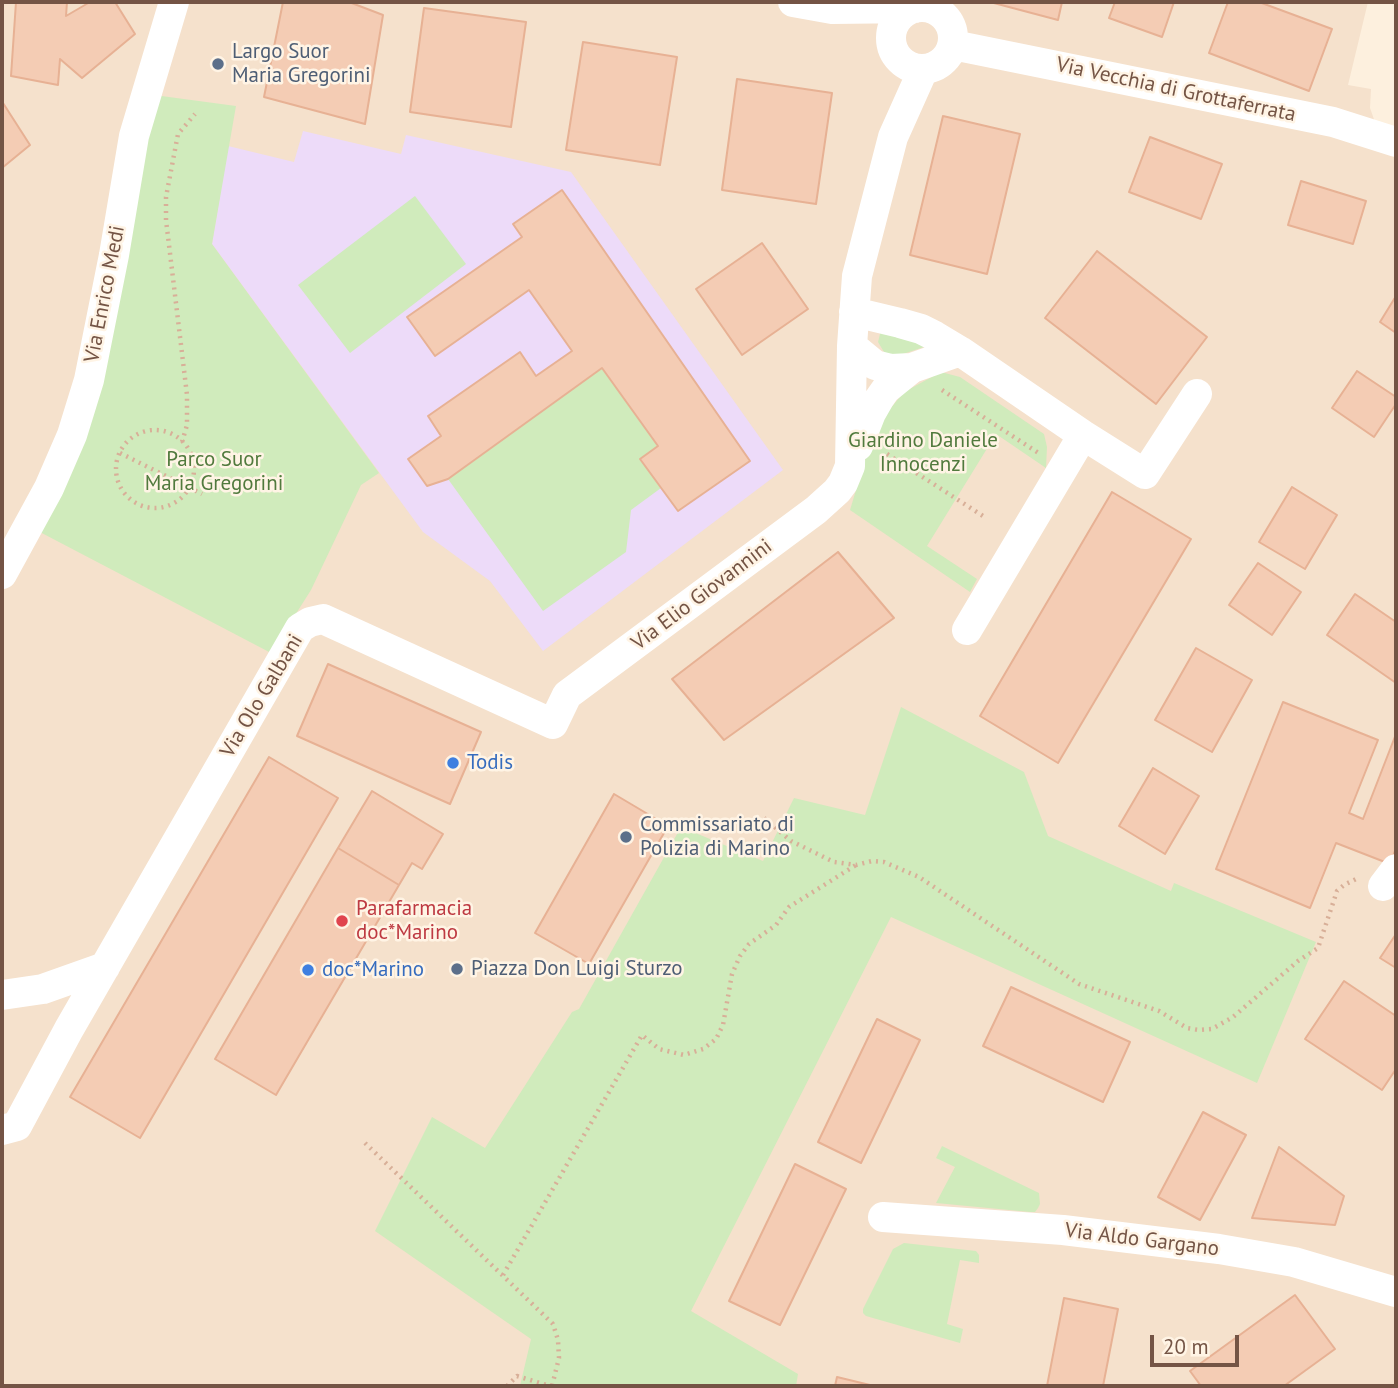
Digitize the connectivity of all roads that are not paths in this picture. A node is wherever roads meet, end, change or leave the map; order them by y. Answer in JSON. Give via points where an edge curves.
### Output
{"nodes":[{"id":1,"x":174,"y":2,"type":"edge"},
{"id":2,"x":793,"y":2,"type":"edge"},
{"id":3,"x":915,"y":8,"type":"junction"},
{"id":4,"x":832,"y":9,"type":"junction"},
{"id":5,"x":953,"y":45,"type":"junction"},
{"id":6,"x":894,"y":51,"type":"junction"},
{"id":7,"x":923,"y":70,"type":"junction"},
{"id":8,"x":893,"y":137,"type":"junction"},
{"id":9,"x":1396,"y":142,"type":"edge"},
{"id":10,"x":854,"y":312,"type":"junction"},
{"id":11,"x":852,"y":345,"type":"junction"},
{"id":12,"x":960,"y":351,"type":"junction"},
{"id":13,"x":912,"y":368,"type":"junction"},
{"id":14,"x":1197,"y":394,"type":"dead end"},
{"id":15,"x":1083,"y":435,"type":"junction"},
{"id":16,"x":850,"y":466,"type":"junction"},
{"id":17,"x":2,"y":574,"type":"edge"},
{"id":18,"x":967,"y":630,"type":"dead end"},
{"id":19,"x":553,"y":724,"type":"joint"},
{"id":20,"x":105,"y":967,"type":"junction"},
{"id":21,"x":16,"y":993,"type":"edge"},
{"id":22,"x":69,"y":1029,"type":"junction"},
{"id":23,"x":2,"y":1130,"type":"edge"},
{"id":24,"x":883,"y":1217,"type":"dead end"},
{"id":25,"x":1396,"y":1292,"type":"edge"}],
"edges":[{"from":1,"to":17,"type":"street","name":"Via Enrico Medi","via":[[134,136],[89,380],[54,478]]},
{"from":2,"to":4,"type":"street"},
{"from":3,"to":4,"type":"street"},
{"from":3,"to":5,"type":"street","via":[[925,7],[944,16]]},
{"from":3,"to":6,"type":"street","via":[[906,11],[893,27]]},
{"from":4,"to":6,"type":"street"},
{"from":5,"to":7,"type":"street","via":[[942,63]]},
{"from":5,"to":9,"type":"street","name":"Via Vecchia di Grottaferrata","via":[[1333,122]]},
{"from":6,"to":7,"type":"street","via":[[903,63]]},
{"from":6,"to":8,"type":"street"},
{"from":7,"to":8,"type":"street"},
{"from":8,"to":10,"type":"street","name":"Via Elio Giovannini","via":[[857,276]]},
{"from":10,"to":11,"type":"street","name":"Via Elio Giovannini"},
{"from":10,"to":12,"type":"street","via":[[921,329]]},
{"from":11,"to":13,"type":"street","via":[[882,368]]},
{"from":11,"to":16,"type":"street","name":"Via Elio Giovannini"},
{"from":12,"to":13,"type":"street"},
{"from":12,"to":15,"type":"street"},
{"from":13,"to":16,"type":"street","name":"Via Elio Giovannini","via":[[879,399]]},
{"from":14,"to":15,"type":"street","via":[[1145,474]]},
{"from":15,"to":18,"type":"street"},
{"from":16,"to":19,"type":"street","name":"Via Elio Giovannini","via":[[824,504],[567,695]]},
{"from":19,"to":20,"type":"street","name":"Via Olo Galbani","via":[[323,619],[310,622],[294,638]]},
{"from":20,"to":21,"type":"street","via":[[43,989]]},
{"from":20,"to":22,"type":"street","name":"Via Olo Galbani"},
{"from":21,"to":22,"type":"street","via":[[44,994],[62,1005]]},
{"from":22,"to":23,"type":"street","name":"Via Olo Galbani","via":[[17,1126]]},
{"from":24,"to":25,"type":"street","name":"Via Aldo Gargano","via":[[1063,1230],[1219,1249],[1294,1262]]}]}
